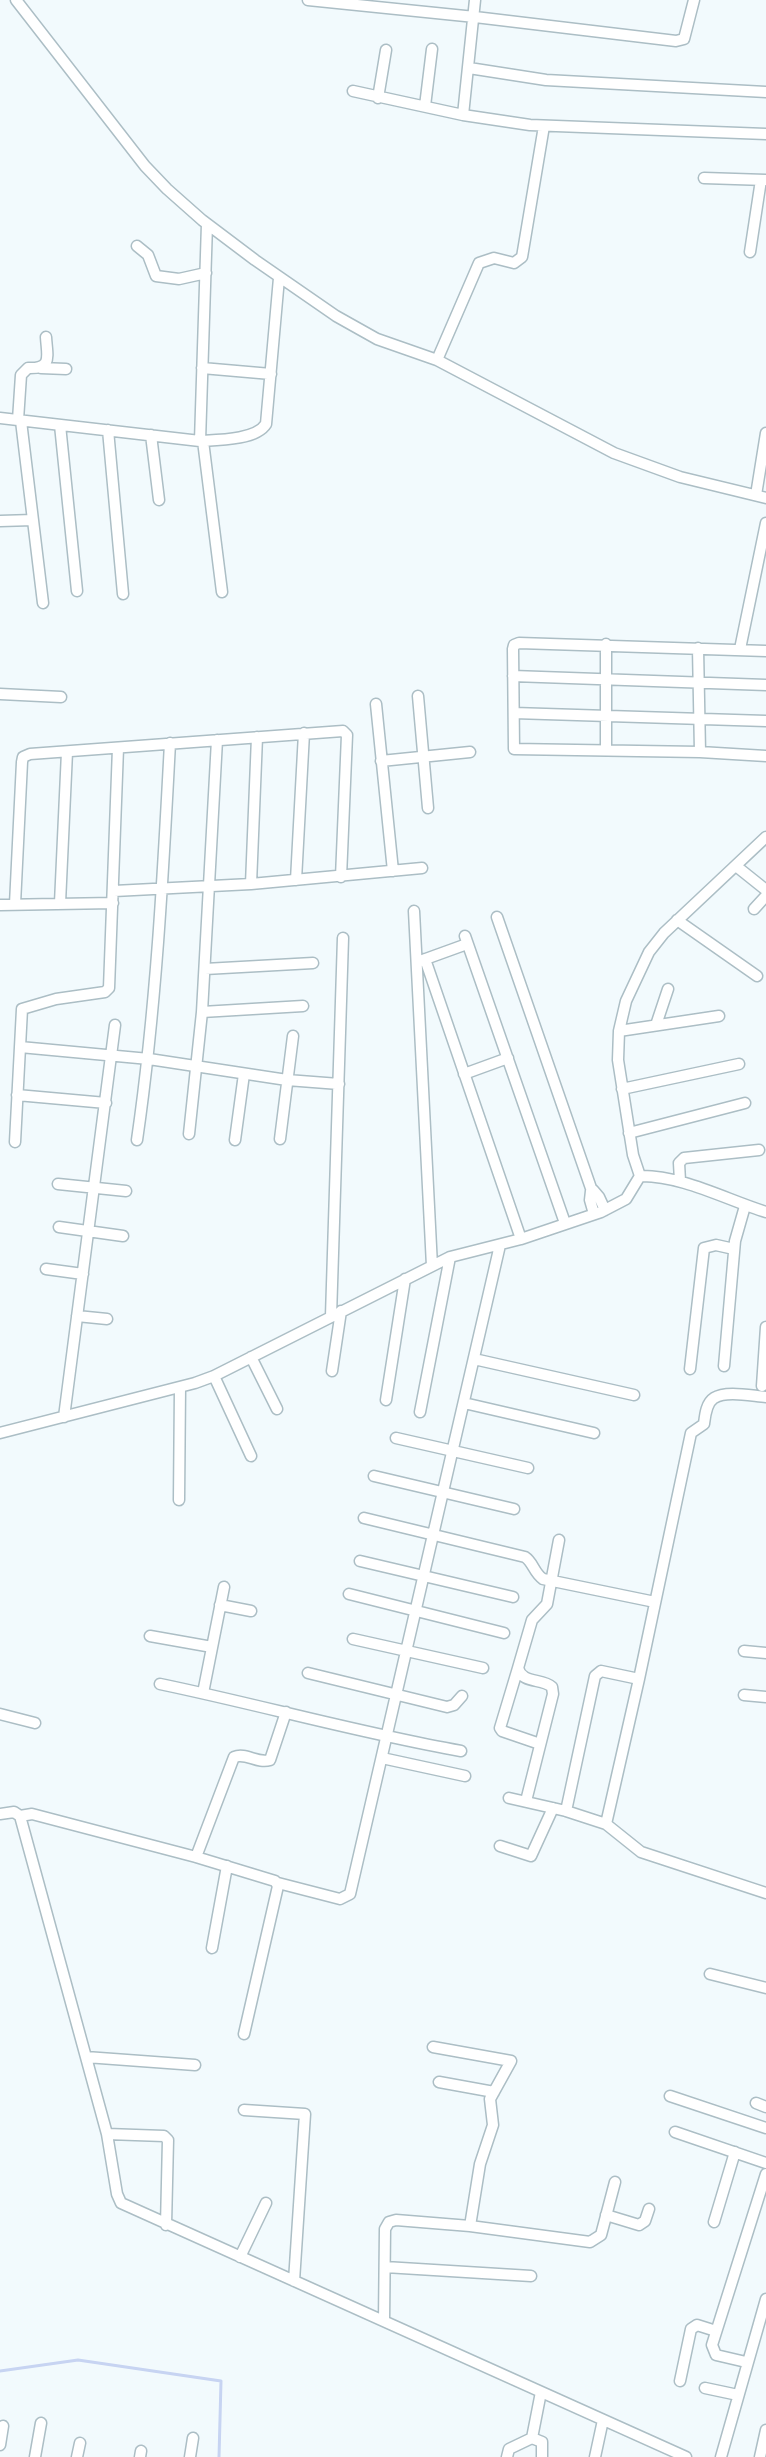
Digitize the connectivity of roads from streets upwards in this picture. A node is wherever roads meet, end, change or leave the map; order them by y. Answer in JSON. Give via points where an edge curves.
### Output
{"nodes":[{"id":1,"x":16,"y":0,"type":"edge"},
{"id":2,"x":308,"y":0,"type":"edge"},
{"id":3,"x":476,"y":0,"type":"edge"},
{"id":4,"x":694,"y":0,"type":"edge"},
{"id":5,"x":475,"y":17,"type":"junction"},
{"id":6,"x":432,"y":49,"type":"dead end"},
{"id":7,"x":386,"y":50,"type":"dead end"},
{"id":8,"x":469,"y":68,"type":"junction"},
{"id":9,"x":352,"y":91,"type":"dead end"},
{"id":10,"x":766,"y":92,"type":"edge"},
{"id":11,"x":378,"y":98,"type":"junction"},
{"id":12,"x":424,"y":106,"type":"junction"},
{"id":13,"x":463,"y":115,"type":"junction"},
{"id":14,"x":544,"y":126,"type":"junction"},
{"id":15,"x":766,"y":134,"type":"edge"},
{"id":16,"x":704,"y":177,"type":"dead end"},
{"id":17,"x":764,"y":180,"type":"edge"},
{"id":18,"x":207,"y":224,"type":"junction"},
{"id":19,"x":136,"y":246,"type":"dead end"},
{"id":20,"x":750,"y":252,"type":"dead end"},
{"id":21,"x":206,"y":273,"type":"junction"},
{"id":22,"x":279,"y":278,"type":"junction"},
{"id":23,"x":46,"y":337,"type":"dead end"},
{"id":24,"x":436,"y":360,"type":"junction"},
{"id":25,"x":41,"y":368,"type":"junction"},
{"id":26,"x":202,"y":368,"type":"junction"},
{"id":27,"x":66,"y":369,"type":"dead end"},
{"id":28,"x":271,"y":375,"type":"junction"},
{"id":29,"x":0,"y":418,"type":"edge"},
{"id":30,"x":19,"y":421,"type":"junction"},
{"id":31,"x":60,"y":425,"type":"junction"},
{"id":32,"x":108,"y":430,"type":"junction"},
{"id":33,"x":766,"y":433,"type":"edge"},
{"id":34,"x":151,"y":435,"type":"junction"},
{"id":35,"x":202,"y":441,"type":"junction"},
{"id":36,"x":761,"y":496,"type":"edge"},
{"id":37,"x":159,"y":500,"type":"dead end"},
{"id":38,"x":33,"y":520,"type":"junction"},
{"id":39,"x":0,"y":521,"type":"edge"},
{"id":40,"x":766,"y":524,"type":"edge"},
{"id":41,"x":77,"y":591,"type":"dead end"},
{"id":42,"x":222,"y":592,"type":"dead end"},
{"id":43,"x":123,"y":594,"type":"dead end"},
{"id":44,"x":43,"y":603,"type":"dead end"},
{"id":45,"x":606,"y":644,"type":"junction"},
{"id":46,"x":698,"y":648,"type":"junction"},
{"id":47,"x":740,"y":649,"type":"junction"},
{"id":48,"x":766,"y":651,"type":"edge"},
{"id":49,"x":513,"y":676,"type":"junction"},
{"id":50,"x":606,"y":680,"type":"junction"},
{"id":51,"x":699,"y":681,"type":"junction"},
{"id":52,"x":766,"y":685,"type":"edge"},
{"id":53,"x":0,"y":694,"type":"edge"},
{"id":54,"x":418,"y":696,"type":"dead end"},
{"id":55,"x":62,"y":697,"type":"dead end"},
{"id":56,"x":376,"y":704,"type":"dead end"},
{"id":57,"x":514,"y":713,"type":"junction"},
{"id":58,"x":606,"y":716,"type":"junction"},
{"id":59,"x":698,"y":717,"type":"junction"},
{"id":60,"x":766,"y":721,"type":"edge"},
{"id":61,"x":304,"y":733,"type":"junction"},
{"id":62,"x":257,"y":737,"type":"junction"},
{"id":63,"x":217,"y":740,"type":"junction"},
{"id":64,"x":170,"y":743,"type":"junction"},
{"id":65,"x":118,"y":748,"type":"junction"},
{"id":66,"x":606,"y":750,"type":"junction"},
{"id":67,"x":67,"y":752,"type":"junction"},
{"id":68,"x":470,"y":752,"type":"dead end"},
{"id":69,"x":700,"y":752,"type":"junction"},
{"id":70,"x":423,"y":756,"type":"junction"},
{"id":71,"x":766,"y":756,"type":"edge"},
{"id":72,"x":381,"y":760,"type":"junction"},
{"id":73,"x":428,"y":808,"type":"dead end"},
{"id":74,"x":766,"y":837,"type":"edge"},
{"id":75,"x":736,"y":866,"type":"junction"},
{"id":76,"x":422,"y":868,"type":"dead end"},
{"id":77,"x":393,"y":871,"type":"junction"},
{"id":78,"x":341,"y":877,"type":"junction"},
{"id":79,"x":296,"y":880,"type":"junction"},
{"id":80,"x":251,"y":884,"type":"junction"},
{"id":81,"x":208,"y":886,"type":"junction"},
{"id":82,"x":163,"y":888,"type":"junction"},
{"id":83,"x":766,"y":890,"type":"edge"},
{"id":84,"x":766,"y":896,"type":"edge"},
{"id":85,"x":113,"y":897,"type":"junction"},
{"id":86,"x":60,"y":903,"type":"junction"},
{"id":87,"x":15,"y":904,"type":"junction"},
{"id":88,"x":0,"y":905,"type":"edge"},
{"id":89,"x":754,"y":909,"type":"dead end"},
{"id":90,"x":414,"y":911,"type":"dead end"},
{"id":91,"x":497,"y":917,"type":"dead end"},
{"id":92,"x":677,"y":920,"type":"junction"},
{"id":93,"x":343,"y":938,"type":"dead end"},
{"id":94,"x":421,"y":960,"type":"junction"},
{"id":95,"x":313,"y":963,"type":"dead end"},
{"id":96,"x":205,"y":969,"type":"junction"},
{"id":97,"x":757,"y":976,"type":"dead end"},
{"id":98,"x":668,"y":989,"type":"dead end"},
{"id":99,"x":303,"y":1006,"type":"dead end"},
{"id":100,"x":202,"y":1012,"type":"junction"},
{"id":101,"x":719,"y":1016,"type":"dead end"},
{"id":102,"x":115,"y":1025,"type":"dead end"},
{"id":103,"x":656,"y":1025,"type":"junction"},
{"id":104,"x":619,"y":1031,"type":"junction"},
{"id":105,"x":293,"y":1036,"type":"dead end"},
{"id":106,"x":20,"y":1047,"type":"junction"},
{"id":107,"x":112,"y":1057,"type":"junction"},
{"id":108,"x":508,"y":1058,"type":"junction"},
{"id":109,"x":149,"y":1059,"type":"junction"},
{"id":110,"x":739,"y":1064,"type":"dead end"},
{"id":111,"x":196,"y":1068,"type":"junction"},
{"id":112,"x":244,"y":1074,"type":"junction"},
{"id":113,"x":464,"y":1074,"type":"junction"},
{"id":114,"x":286,"y":1080,"type":"junction"},
{"id":115,"x":339,"y":1084,"type":"junction"},
{"id":116,"x":622,"y":1089,"type":"junction"},
{"id":117,"x":17,"y":1095,"type":"junction"},
{"id":118,"x":106,"y":1102,"type":"junction"},
{"id":119,"x":745,"y":1103,"type":"dead end"},
{"id":120,"x":628,"y":1133,"type":"junction"},
{"id":121,"x":189,"y":1134,"type":"dead end"},
{"id":122,"x":280,"y":1139,"type":"dead end"},
{"id":123,"x":137,"y":1140,"type":"dead end"},
{"id":124,"x":235,"y":1140,"type":"dead end"},
{"id":125,"x":15,"y":1142,"type":"dead end"},
{"id":126,"x":759,"y":1150,"type":"dead end"},
{"id":127,"x":640,"y":1176,"type":"junction"},
{"id":128,"x":680,"y":1181,"type":"junction"},
{"id":129,"x":58,"y":1184,"type":"dead end"},
{"id":130,"x":94,"y":1188,"type":"junction"},
{"id":131,"x":126,"y":1191,"type":"dead end"},
{"id":132,"x":592,"y":1191,"type":"junction"},
{"id":133,"x":746,"y":1206,"type":"junction"},
{"id":134,"x":605,"y":1210,"type":"junction"},
{"id":135,"x":766,"y":1212,"type":"edge"},
{"id":136,"x":594,"y":1214,"type":"junction"},
{"id":137,"x":565,"y":1223,"type":"junction"},
{"id":138,"x":59,"y":1227,"type":"dead end"},
{"id":139,"x":89,"y":1232,"type":"junction"},
{"id":140,"x":123,"y":1236,"type":"dead end"},
{"id":141,"x":521,"y":1239,"type":"junction"},
{"id":142,"x":500,"y":1245,"type":"junction"},
{"id":143,"x":734,"y":1249,"type":"junction"},
{"id":144,"x":450,"y":1257,"type":"junction"},
{"id":145,"x":432,"y":1266,"type":"junction"},
{"id":146,"x":46,"y":1269,"type":"dead end"},
{"id":147,"x":83,"y":1274,"type":"junction"},
{"id":148,"x":405,"y":1279,"type":"junction"},
{"id":149,"x":341,"y":1311,"type":"junction"},
{"id":150,"x":77,"y":1316,"type":"junction"},
{"id":151,"x":331,"y":1316,"type":"junction"},
{"id":152,"x":107,"y":1319,"type":"dead end"},
{"id":153,"x":766,"y":1327,"type":"edge"},
{"id":154,"x":251,"y":1357,"type":"junction"},
{"id":155,"x":474,"y":1359,"type":"junction"},
{"id":156,"x":724,"y":1366,"type":"dead end"},
{"id":157,"x":690,"y":1369,"type":"dead end"},
{"id":158,"x":332,"y":1371,"type":"dead end"},
{"id":159,"x":214,"y":1376,"type":"junction"},
{"id":160,"x":180,"y":1388,"type":"junction"},
{"id":161,"x":764,"y":1391,"type":"edge"},
{"id":162,"x":633,"y":1395,"type":"dead end"},
{"id":163,"x":387,"y":1400,"type":"dead end"},
{"id":164,"x":464,"y":1403,"type":"junction"},
{"id":165,"x":277,"y":1409,"type":"dead end"},
{"id":166,"x":420,"y":1412,"type":"dead end"},
{"id":167,"x":64,"y":1417,"type":"junction"},
{"id":168,"x":0,"y":1433,"type":"edge"},
{"id":169,"x":594,"y":1433,"type":"dead end"},
{"id":170,"x":396,"y":1438,"type":"dead end"},
{"id":171,"x":453,"y":1451,"type":"junction"},
{"id":172,"x":251,"y":1456,"type":"dead end"},
{"id":173,"x":528,"y":1468,"type":"dead end"},
{"id":174,"x":374,"y":1476,"type":"dead end"},
{"id":175,"x":444,"y":1493,"type":"junction"},
{"id":176,"x":179,"y":1500,"type":"dead end"},
{"id":177,"x":514,"y":1509,"type":"dead end"},
{"id":178,"x":364,"y":1518,"type":"dead end"},
{"id":179,"x":434,"y":1533,"type":"junction"},
{"id":180,"x":559,"y":1540,"type":"dead end"},
{"id":181,"x":360,"y":1561,"type":"dead end"},
{"id":182,"x":424,"y":1576,"type":"junction"},
{"id":183,"x":552,"y":1580,"type":"junction"},
{"id":184,"x":224,"y":1587,"type":"dead end"},
{"id":185,"x":349,"y":1594,"type":"dead end"},
{"id":186,"x":513,"y":1597,"type":"dead end"},
{"id":187,"x":656,"y":1602,"type":"junction"},
{"id":188,"x":220,"y":1605,"type":"junction"},
{"id":189,"x":416,"y":1610,"type":"junction"},
{"id":190,"x":251,"y":1611,"type":"dead end"},
{"id":191,"x":504,"y":1633,"type":"dead end"},
{"id":192,"x":150,"y":1636,"type":"dead end"},
{"id":193,"x":353,"y":1639,"type":"dead end"},
{"id":194,"x":212,"y":1647,"type":"junction"},
{"id":195,"x":406,"y":1651,"type":"junction"},
{"id":196,"x":744,"y":1652,"type":"dead end"},
{"id":197,"x":766,"y":1653,"type":"edge"},
{"id":198,"x":483,"y":1668,"type":"dead end"},
{"id":199,"x":518,"y":1668,"type":"junction"},
{"id":200,"x":308,"y":1673,"type":"dead end"},
{"id":201,"x":639,"y":1679,"type":"junction"},
{"id":202,"x":160,"y":1684,"type":"dead end"},
{"id":203,"x":203,"y":1693,"type":"junction"},
{"id":204,"x":396,"y":1695,"type":"junction"},
{"id":205,"x":744,"y":1695,"type":"dead end"},
{"id":206,"x":462,"y":1696,"type":"dead end"},
{"id":207,"x":766,"y":1697,"type":"edge"},
{"id":208,"x":286,"y":1712,"type":"junction"},
{"id":209,"x":0,"y":1714,"type":"edge"},
{"id":210,"x":34,"y":1723,"type":"dead end"},
{"id":211,"x":387,"y":1738,"type":"junction"},
{"id":212,"x":540,"y":1744,"type":"junction"},
{"id":213,"x":461,"y":1751,"type":"dead end"},
{"id":214,"x":382,"y":1758,"type":"junction"},
{"id":215,"x":465,"y":1776,"type":"dead end"},
{"id":216,"x":509,"y":1798,"type":"dead end"},
{"id":217,"x":526,"y":1801,"type":"junction"},
{"id":218,"x":553,"y":1809,"type":"junction"},
{"id":219,"x":566,"y":1811,"type":"junction"},
{"id":220,"x":0,"y":1814,"type":"edge"},
{"id":221,"x":20,"y":1816,"type":"junction"},
{"id":222,"x":606,"y":1824,"type":"junction"},
{"id":223,"x":500,"y":1846,"type":"dead end"},
{"id":224,"x":196,"y":1857,"type":"junction"},
{"id":225,"x":227,"y":1866,"type":"junction"},
{"id":226,"x":278,"y":1883,"type":"junction"},
{"id":227,"x":766,"y":1893,"type":"edge"},
{"id":228,"x":212,"y":1948,"type":"dead end"},
{"id":229,"x":710,"y":1974,"type":"dead end"},
{"id":230,"x":766,"y":1988,"type":"edge"},
{"id":231,"x":244,"y":2034,"type":"dead end"},
{"id":232,"x":433,"y":2048,"type":"dead end"},
{"id":233,"x":86,"y":2057,"type":"junction"},
{"id":234,"x":195,"y":2065,"type":"dead end"},
{"id":235,"x":439,"y":2082,"type":"dead end"},
{"id":236,"x":492,"y":2095,"type":"junction"},
{"id":237,"x":670,"y":2096,"type":"dead end"},
{"id":238,"x":243,"y":2110,"type":"dead end"},
{"id":239,"x":766,"y":2128,"type":"edge"},
{"id":240,"x":675,"y":2132,"type":"dead end"},
{"id":241,"x":106,"y":2134,"type":"junction"},
{"id":242,"x":735,"y":2152,"type":"junction"},
{"id":243,"x":766,"y":2163,"type":"edge"},
{"id":244,"x":766,"y":2174,"type":"edge"},
{"id":245,"x":615,"y":2182,"type":"dead end"},
{"id":246,"x":266,"y":2202,"type":"dead end"},
{"id":247,"x":649,"y":2209,"type":"dead end"},
{"id":248,"x":606,"y":2215,"type":"junction"},
{"id":249,"x":714,"y":2222,"type":"dead end"},
{"id":250,"x":166,"y":2225,"type":"junction"},
{"id":251,"x":470,"y":2226,"type":"junction"},
{"id":252,"x":240,"y":2257,"type":"junction"},
{"id":253,"x":385,"y":2267,"type":"junction"},
{"id":254,"x":531,"y":2276,"type":"dead end"},
{"id":255,"x":294,"y":2281,"type":"junction"},
{"id":256,"x":766,"y":2299,"type":"edge"},
{"id":257,"x":384,"y":2321,"type":"junction"},
{"id":258,"x":716,"y":2331,"type":"junction"},
{"id":259,"x":746,"y":2362,"type":"junction"},
{"id":260,"x":680,"y":2381,"type":"dead end"},
{"id":261,"x":705,"y":2388,"type":"dead end"},
{"id":262,"x":541,"y":2392,"type":"junction"},
{"id":263,"x":738,"y":2395,"type":"junction"},
{"id":264,"x":603,"y":2420,"type":"junction"},
{"id":265,"x":41,"y":2423,"type":"dead end"},
{"id":266,"x":3,"y":2426,"type":"dead end"},
{"id":267,"x":766,"y":2430,"type":"edge"},
{"id":268,"x":193,"y":2438,"type":"dead end"},
{"id":269,"x":532,"y":2438,"type":"junction"},
{"id":270,"x":80,"y":2443,"type":"dead end"},
{"id":271,"x":0,"y":2445,"type":"edge"},
{"id":272,"x":675,"y":2455,"type":"edge"},
{"id":273,"x":35,"y":2457,"type":"edge"},
{"id":274,"x":77,"y":2457,"type":"edge"},
{"id":275,"x":190,"y":2457,"type":"edge"},
{"id":276,"x":507,"y":2457,"type":"edge"},
{"id":277,"x":542,"y":2457,"type":"edge"},
{"id":278,"x":595,"y":2457,"type":"edge"},
{"id":279,"x":686,"y":2457,"type":"edge"},
{"id":280,"x":721,"y":2457,"type":"edge"},
{"id":281,"x":760,"y":2457,"type":"edge"}],
"edges":[{"from":1,"to":18,"type":"street","via":[[145,166]]},
{"from":2,"to":5,"type":"street"},
{"from":3,"to":5,"type":"street"},
{"from":4,"to":5,"type":"street","via":[[684,39],[676,41]]},
{"from":5,"to":8,"type":"street"},
{"from":6,"to":12,"type":"street"},
{"from":7,"to":11,"type":"street"},
{"from":8,"to":10,"type":"street","via":[[546,80]]},
{"from":8,"to":13,"type":"street"},
{"from":9,"to":11,"type":"street"},
{"from":11,"to":12,"type":"street"},
{"from":12,"to":13,"type":"street"},
{"from":13,"to":14,"type":"street"},
{"from":14,"to":15,"type":"street"},
{"from":14,"to":24,"type":"street","via":[[522,258],[514,263],[494,258],[479,263]]},
{"from":16,"to":17,"type":"street"},
{"from":17,"to":20,"type":"street"},
{"from":18,"to":21,"type":"street"},
{"from":18,"to":22,"type":"street"},
{"from":19,"to":21,"type":"street","via":[[148,255],[156,276],[179,279]]},
{"from":21,"to":26,"type":"street"},
{"from":22,"to":24,"type":"street","via":[[377,339]]},
{"from":22,"to":28,"type":"street"},
{"from":23,"to":25,"type":"street","via":[[47,362]]},
{"from":24,"to":36,"type":"street","via":[[614,453],[680,477]]},
{"from":25,"to":27,"type":"street"},
{"from":25,"to":30,"type":"street","via":[[28,368],[21,375]]},
{"from":26,"to":28,"type":"street"},
{"from":26,"to":35,"type":"street"},
{"from":28,"to":35,"type":"street","via":[[264,428],[260,432]]},
{"from":29,"to":30,"type":"street"},
{"from":30,"to":31,"type":"street"},
{"from":30,"to":38,"type":"street"},
{"from":31,"to":32,"type":"street"},
{"from":31,"to":41,"type":"street"},
{"from":32,"to":34,"type":"street"},
{"from":32,"to":43,"type":"street"},
{"from":33,"to":36,"type":"street"},
{"from":34,"to":35,"type":"street"},
{"from":34,"to":37,"type":"street"},
{"from":35,"to":42,"type":"street"},
{"from":38,"to":39,"type":"street"},
{"from":38,"to":44,"type":"street"},
{"from":40,"to":47,"type":"street"},
{"from":45,"to":46,"type":"street"},
{"from":45,"to":49,"type":"street","via":[[519,643],[513,649]]},
{"from":45,"to":50,"type":"street"},
{"from":46,"to":47,"type":"street"},
{"from":46,"to":51,"type":"street"},
{"from":47,"to":48,"type":"street"},
{"from":49,"to":50,"type":"street"},
{"from":49,"to":57,"type":"street"},
{"from":50,"to":51,"type":"street"},
{"from":50,"to":58,"type":"street"},
{"from":51,"to":52,"type":"street"},
{"from":51,"to":59,"type":"street"},
{"from":53,"to":55,"type":"street"},
{"from":54,"to":70,"type":"street"},
{"from":56,"to":72,"type":"street"},
{"from":57,"to":58,"type":"street"},
{"from":57,"to":66,"type":"street","via":[[514,749]]},
{"from":58,"to":59,"type":"street"},
{"from":58,"to":66,"type":"street"},
{"from":59,"to":60,"type":"street"},
{"from":59,"to":69,"type":"street"},
{"from":61,"to":62,"type":"street"},
{"from":61,"to":78,"type":"street","via":[[343,731],[347,735]]},
{"from":61,"to":79,"type":"street"},
{"from":62,"to":63,"type":"street"},
{"from":62,"to":80,"type":"street"},
{"from":63,"to":64,"type":"street"},
{"from":63,"to":81,"type":"street"},
{"from":64,"to":65,"type":"street"},
{"from":64,"to":82,"type":"street"},
{"from":65,"to":67,"type":"street"},
{"from":65,"to":85,"type":"street"},
{"from":66,"to":69,"type":"street"},
{"from":67,"to":86,"type":"street"},
{"from":67,"to":87,"type":"street","via":[[23,757]]},
{"from":68,"to":70,"type":"street"},
{"from":69,"to":71,"type":"street"},
{"from":70,"to":72,"type":"street"},
{"from":70,"to":73,"type":"street"},
{"from":72,"to":77,"type":"street"},
{"from":74,"to":75,"type":"street"},
{"from":75,"to":83,"type":"street"},
{"from":75,"to":92,"type":"street"},
{"from":76,"to":77,"type":"street"},
{"from":77,"to":78,"type":"street"},
{"from":78,"to":79,"type":"street"},
{"from":79,"to":80,"type":"street"},
{"from":80,"to":81,"type":"street"},
{"from":81,"to":82,"type":"street"},
{"from":81,"to":96,"type":"street"},
{"from":82,"to":85,"type":"street"},
{"from":82,"to":109,"type":"street"},
{"from":84,"to":89,"type":"street"},
{"from":85,"to":86,"type":"street"},
{"from":85,"to":106,"type":"street","via":[[108,990],[23,1008]]},
{"from":86,"to":87,"type":"street"},
{"from":87,"to":88,"type":"street"},
{"from":90,"to":94,"type":"street"},
{"from":91,"to":132,"type":"street"},
{"from":92,"to":97,"type":"street"},
{"from":92,"to":104,"type":"street","via":[[649,952],[626,1001]]},
{"from":93,"to":115,"type":"street"},
{"from":94,"to":108,"type":"street","via":[[466,940]]},
{"from":94,"to":113,"type":"street"},
{"from":94,"to":145,"type":"street"},
{"from":95,"to":96,"type":"street"},
{"from":96,"to":100,"type":"street"},
{"from":98,"to":103,"type":"street"},
{"from":99,"to":100,"type":"street"},
{"from":100,"to":111,"type":"street"},
{"from":101,"to":103,"type":"street"},
{"from":102,"to":107,"type":"street"},
{"from":103,"to":104,"type":"street"},
{"from":104,"to":116,"type":"street"},
{"from":105,"to":114,"type":"street"},
{"from":106,"to":107,"type":"street"},
{"from":106,"to":117,"type":"street"},
{"from":107,"to":109,"type":"street"},
{"from":107,"to":118,"type":"street"},
{"from":108,"to":113,"type":"street"},
{"from":108,"to":137,"type":"street"},
{"from":109,"to":111,"type":"street"},
{"from":109,"to":123,"type":"street"},
{"from":110,"to":116,"type":"street"},
{"from":111,"to":112,"type":"street"},
{"from":111,"to":121,"type":"street"},
{"from":112,"to":114,"type":"street"},
{"from":112,"to":124,"type":"street"},
{"from":113,"to":141,"type":"street"},
{"from":114,"to":115,"type":"street"},
{"from":114,"to":122,"type":"street"},
{"from":115,"to":151,"type":"street"},
{"from":116,"to":120,"type":"street"},
{"from":117,"to":118,"type":"street"},
{"from":117,"to":125,"type":"street"},
{"from":118,"to":130,"type":"street"},
{"from":119,"to":120,"type":"street"},
{"from":120,"to":127,"type":"street"},
{"from":126,"to":128,"type":"street","via":[[684,1158],[679,1163]]},
{"from":127,"to":128,"type":"street"},
{"from":127,"to":134,"type":"street","via":[[626,1199]]},
{"from":128,"to":133,"type":"street"},
{"from":129,"to":130,"type":"street"},
{"from":130,"to":131,"type":"street"},
{"from":130,"to":139,"type":"street"},
{"from":132,"to":134,"type":"street"},
{"from":132,"to":136,"type":"street"},
{"from":133,"to":135,"type":"street"},
{"from":133,"to":143,"type":"street"},
{"from":134,"to":136,"type":"street"},
{"from":136,"to":137,"type":"street"},
{"from":137,"to":141,"type":"street"},
{"from":138,"to":139,"type":"street"},
{"from":139,"to":140,"type":"street"},
{"from":139,"to":147,"type":"street"},
{"from":141,"to":142,"type":"street"},
{"from":142,"to":144,"type":"street"},
{"from":142,"to":155,"type":"street"},
{"from":143,"to":156,"type":"street"},
{"from":143,"to":157,"type":"street","via":[[716,1245],[704,1248]]},
{"from":144,"to":145,"type":"street"},
{"from":144,"to":166,"type":"street"},
{"from":145,"to":148,"type":"street"},
{"from":146,"to":147,"type":"street"},
{"from":147,"to":150,"type":"street"},
{"from":148,"to":149,"type":"street"},
{"from":148,"to":163,"type":"street"},
{"from":149,"to":151,"type":"street"},
{"from":149,"to":158,"type":"street"},
{"from":150,"to":152,"type":"street"},
{"from":150,"to":167,"type":"street"},
{"from":151,"to":154,"type":"street"},
{"from":153,"to":161,"type":"street"},
{"from":154,"to":159,"type":"street"},
{"from":154,"to":165,"type":"street"},
{"from":155,"to":162,"type":"street"},
{"from":155,"to":164,"type":"street"},
{"from":159,"to":160,"type":"street"},
{"from":159,"to":172,"type":"street"},
{"from":160,"to":167,"type":"street"},
{"from":160,"to":176,"type":"street"},
{"from":161,"to":187,"type":"street","via":[[713,1398],[704,1424],[691,1433]]},
{"from":164,"to":169,"type":"street"},
{"from":164,"to":171,"type":"street"},
{"from":167,"to":168,"type":"street"},
{"from":170,"to":171,"type":"street"},
{"from":171,"to":173,"type":"street"},
{"from":171,"to":175,"type":"street"},
{"from":174,"to":175,"type":"street"},
{"from":175,"to":177,"type":"street"},
{"from":175,"to":179,"type":"street"},
{"from":178,"to":179,"type":"street"},
{"from":179,"to":182,"type":"street"},
{"from":179,"to":183,"type":"street","via":[[525,1557],[537,1575]]},
{"from":180,"to":183,"type":"street"},
{"from":181,"to":182,"type":"street"},
{"from":182,"to":186,"type":"street"},
{"from":182,"to":189,"type":"street"},
{"from":183,"to":187,"type":"street"},
{"from":183,"to":199,"type":"street","via":[[547,1604],[532,1620]]},
{"from":184,"to":188,"type":"street"},
{"from":185,"to":189,"type":"street"},
{"from":187,"to":201,"type":"street"},
{"from":188,"to":190,"type":"street"},
{"from":188,"to":194,"type":"street"},
{"from":189,"to":191,"type":"street"},
{"from":189,"to":195,"type":"street"},
{"from":192,"to":194,"type":"street"},
{"from":193,"to":195,"type":"street"},
{"from":194,"to":203,"type":"street"},
{"from":195,"to":198,"type":"street"},
{"from":195,"to":204,"type":"street"},
{"from":196,"to":197,"type":"street"},
{"from":199,"to":212,"type":"street","via":[[523,1677],[552,1687]]},
{"from":199,"to":212,"type":"street","via":[[500,1728]]},
{"from":200,"to":204,"type":"street"},
{"from":201,"to":219,"type":"street","via":[[601,1671],[595,1676]]},
{"from":201,"to":222,"type":"street"},
{"from":202,"to":203,"type":"street"},
{"from":203,"to":208,"type":"street"},
{"from":204,"to":206,"type":"street","via":[[447,1707]]},
{"from":204,"to":211,"type":"street"},
{"from":205,"to":207,"type":"street"},
{"from":208,"to":211,"type":"street"},
{"from":208,"to":224,"type":"street","via":[[270,1760],[234,1757]]},
{"from":209,"to":210,"type":"street"},
{"from":211,"to":213,"type":"street"},
{"from":211,"to":214,"type":"street"},
{"from":212,"to":217,"type":"street"},
{"from":214,"to":215,"type":"street"},
{"from":214,"to":226,"type":"street","via":[[350,1894],[340,1899]]},
{"from":216,"to":217,"type":"street"},
{"from":217,"to":218,"type":"street"},
{"from":218,"to":219,"type":"street"},
{"from":218,"to":223,"type":"street","via":[[531,1856]]},
{"from":219,"to":222,"type":"street"},
{"from":220,"to":221,"type":"street","via":[[14,1812]]},
{"from":221,"to":224,"type":"street","via":[[32,1814]]},
{"from":221,"to":233,"type":"street"},
{"from":222,"to":227,"type":"street","via":[[641,1852]]},
{"from":224,"to":225,"type":"street"},
{"from":225,"to":226,"type":"street"},
{"from":225,"to":228,"type":"street"},
{"from":226,"to":231,"type":"street"},
{"from":229,"to":230,"type":"street"},
{"from":232,"to":236,"type":"street","via":[[511,2061]]},
{"from":233,"to":234,"type":"street"},
{"from":233,"to":241,"type":"street"},
{"from":235,"to":236,"type":"street"},
{"from":236,"to":251,"type":"street","via":[[493,2125],[480,2164]]},
{"from":237,"to":239,"type":"street"},
{"from":238,"to":255,"type":"street","via":[[305,2114]]},
{"from":240,"to":242,"type":"street"},
{"from":241,"to":250,"type":"street","via":[[121,2203]]},
{"from":241,"to":250,"type":"street","via":[[164,2136],[168,2140]]},
{"from":242,"to":243,"type":"street"},
{"from":242,"to":249,"type":"street"},
{"from":244,"to":258,"type":"street"},
{"from":245,"to":248,"type":"street"},
{"from":246,"to":252,"type":"street"},
{"from":247,"to":248,"type":"street","via":[[645,2222],[639,2225]]},
{"from":248,"to":251,"type":"street","via":[[601,2235],[590,2242]]},
{"from":250,"to":252,"type":"street"},
{"from":251,"to":253,"type":"street","via":[[396,2220],[389,2223],[385,2229]]},
{"from":252,"to":255,"type":"street"},
{"from":253,"to":254,"type":"street"},
{"from":253,"to":257,"type":"street"},
{"from":255,"to":257,"type":"street"},
{"from":256,"to":259,"type":"street"},
{"from":257,"to":262,"type":"street"},
{"from":258,"to":259,"type":"street","via":[[712,2345],[716,2355]]},
{"from":258,"to":260,"type":"street","via":[[697,2325],[691,2329]]},
{"from":259,"to":263,"type":"street"},
{"from":261,"to":263,"type":"street"},
{"from":262,"to":264,"type":"street"},
{"from":262,"to":269,"type":"street"},
{"from":263,"to":280,"type":"street"},
{"from":264,"to":272,"type":"street"},
{"from":264,"to":278,"type":"street"},
{"from":265,"to":273,"type":"street"},
{"from":266,"to":271,"type":"street"},
{"from":267,"to":281,"type":"street"},
{"from":268,"to":275,"type":"street"},
{"from":269,"to":276,"type":"street","via":[[509,2450]]},
{"from":269,"to":277,"type":"street","via":[[542,2442]]},
{"from":270,"to":274,"type":"street"},
{"from":272,"to":279,"type":"street"}]}
